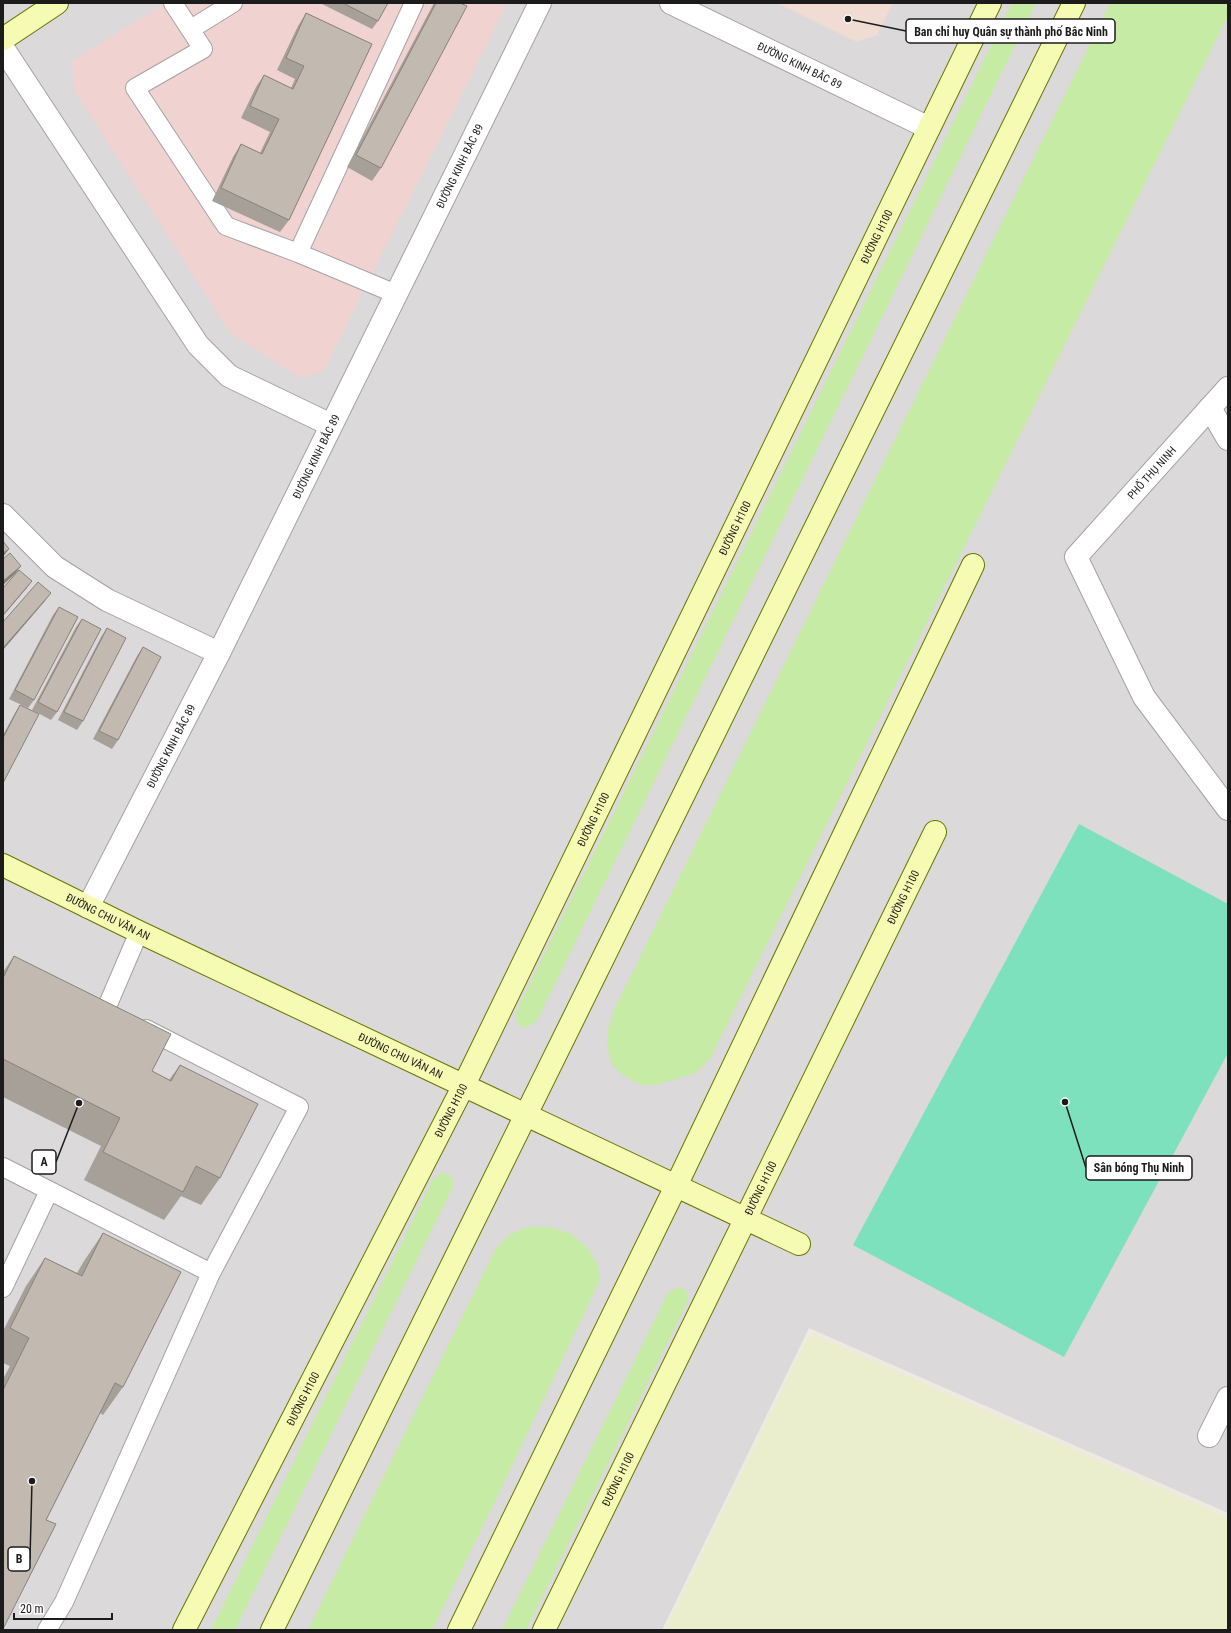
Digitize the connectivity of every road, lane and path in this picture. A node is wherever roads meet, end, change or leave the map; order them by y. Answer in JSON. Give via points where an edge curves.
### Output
{"nodes":[{"id":1,"x":57,"y":3,"type":"edge"},
{"id":2,"x":173,"y":3,"type":"edge"},
{"id":3,"x":232,"y":3,"type":"edge"},
{"id":4,"x":414,"y":3,"type":"edge"},
{"id":5,"x":540,"y":3,"type":"edge"},
{"id":6,"x":671,"y":3,"type":"edge"},
{"id":7,"x":990,"y":3,"type":"edge"},
{"id":8,"x":1074,"y":3,"type":"edge"},
{"id":9,"x":190,"y":29,"type":"junction"},
{"id":10,"x":3,"y":39,"type":"edge"},
{"id":11,"x":3,"y":48,"type":"edge"},
{"id":12,"x":929,"y":128,"type":"junction"},
{"id":13,"x":298,"y":253,"type":"junction"},
{"id":14,"x":396,"y":294,"type":"junction"},
{"id":15,"x":1228,"y":388,"type":"edge"},
{"id":16,"x":1210,"y":408,"type":"junction"},
{"id":17,"x":331,"y":425,"type":"junction"},
{"id":18,"x":1228,"y":438,"type":"edge"},
{"id":19,"x":3,"y":515,"type":"edge"},
{"id":20,"x":973,"y":566,"type":"dead end"},
{"id":21,"x":219,"y":653,"type":"junction"},
{"id":22,"x":1228,"y":809,"type":"edge"},
{"id":23,"x":935,"y":832,"type":"dead end"},
{"id":24,"x":3,"y":865,"type":"edge"},
{"id":25,"x":88,"y":907,"type":"junction"},
{"id":26,"x":139,"y":932,"type":"junction"},
{"id":27,"x":464,"y":1085,"type":"junction"},
{"id":28,"x":526,"y":1115,"type":"junction"},
{"id":29,"x":3,"y":1167,"type":"edge"},
{"id":30,"x":676,"y":1186,"type":"junction"},
{"id":31,"x":49,"y":1191,"type":"junction"},
{"id":32,"x":746,"y":1219,"type":"junction"},
{"id":33,"x":799,"y":1244,"type":"dead end"},
{"id":34,"x":211,"y":1273,"type":"junction"},
{"id":35,"x":3,"y":1288,"type":"edge"},
{"id":36,"x":1228,"y":1398,"type":"edge"},
{"id":37,"x":1209,"y":1436,"type":"dead end"},
{"id":38,"x":47,"y":1630,"type":"edge"},
{"id":39,"x":184,"y":1630,"type":"edge"},
{"id":40,"x":272,"y":1630,"type":"edge"},
{"id":41,"x":459,"y":1630,"type":"edge"},
{"id":42,"x":544,"y":1630,"type":"edge"}],
"edges":[{"from":1,"to":10,"type":"main road"},
{"from":2,"to":9,"type":"lane"},
{"from":3,"to":9,"type":"lane"},
{"from":4,"to":13,"type":"lane"},
{"from":5,"to":14,"type":"street","name":"ĐƯỜNG KINH BẮC 89"},
{"from":6,"to":12,"type":"street","name":"ĐƯỜNG KINH BẮC 89"},
{"from":7,"to":12,"type":"main road","name":"ĐƯỜNG H100"},
{"from":8,"to":28,"type":"main road"},
{"from":9,"to":13,"type":"lane","via":[[202,49],[135,88],[226,226]]},
{"from":11,"to":17,"type":"street","via":[[198,345],[229,376]]},
{"from":12,"to":27,"type":"main road","name":"ĐƯỜNG H100"},
{"from":13,"to":14,"type":"lane"},
{"from":14,"to":17,"type":"street","name":"ĐƯỜNG KINH BẮC 89"},
{"from":15,"to":16,"type":"street","name":"PHỐ THỤ NINH"},
{"from":16,"to":18,"type":"street"},
{"from":16,"to":22,"type":"street","name":"PHỐ THỤ NINH","via":[[1076,557],[1144,697]]},
{"from":17,"to":21,"type":"street","name":"ĐƯỜNG KINH BẮC 89"},
{"from":19,"to":21,"type":"street","via":[[55,567],[107,600]]},
{"from":20,"to":30,"type":"main road"},
{"from":21,"to":25,"type":"street","name":"ĐƯỜNG KINH BẮC 89"},
{"from":23,"to":32,"type":"main road","name":"ĐƯỜNG H100"},
{"from":24,"to":25,"type":"main road","name":"ĐƯỜNG CHU VĂN AN"},
{"from":25,"to":26,"type":"main road","name":"ĐƯỜNG CHU VĂN AN"},
{"from":26,"to":27,"type":"main road","name":"ĐƯỜNG CHU VĂN AN"},
{"from":26,"to":34,"type":"lane","via":[[113,1012],[299,1107]]},
{"from":27,"to":28,"type":"main road","name":"ĐƯỜNG CHU VĂN AN"},
{"from":27,"to":39,"type":"main road","name":"ĐƯỜNG H100"},
{"from":28,"to":30,"type":"main road","name":"ĐƯỜNG CHU VĂN AN"},
{"from":28,"to":40,"type":"main road"},
{"from":29,"to":31,"type":"lane"},
{"from":30,"to":32,"type":"main road","name":"ĐƯỜNG CHU VĂN AN"},
{"from":30,"to":41,"type":"main road"},
{"from":31,"to":34,"type":"lane"},
{"from":31,"to":35,"type":"lane"},
{"from":32,"to":33,"type":"main road","name":"ĐƯỜNG CHU VĂN AN"},
{"from":32,"to":42,"type":"main road","name":"ĐƯỜNG H100"},
{"from":34,"to":38,"type":"lane","via":[[64,1602]]},
{"from":36,"to":37,"type":"street"}]}
